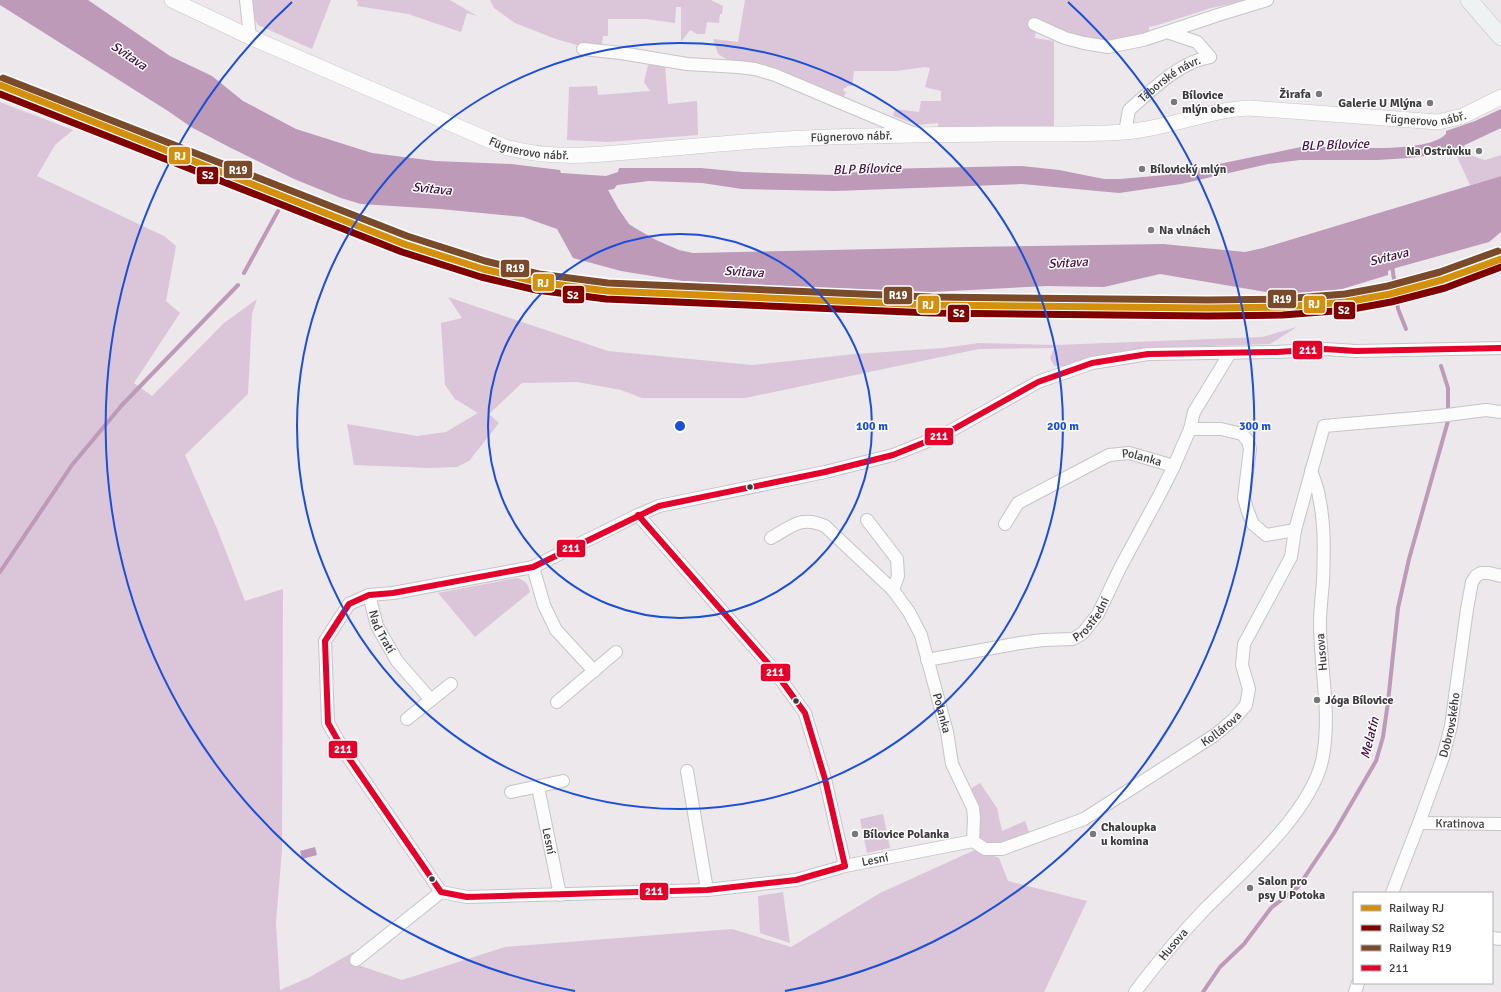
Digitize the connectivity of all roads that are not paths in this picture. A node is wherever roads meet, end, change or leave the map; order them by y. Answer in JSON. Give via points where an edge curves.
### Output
{"nodes":[{"id":1,"x":172,"y":0,"type":"edge"},
{"id":2,"x":246,"y":0,"type":"edge"},
{"id":3,"x":1267,"y":0,"type":"edge"},
{"id":4,"x":1469,"y":0,"type":"edge"},
{"id":5,"x":1034,"y":24,"type":"dead end"},
{"id":6,"x":1167,"y":32,"type":"junction"},
{"id":7,"x":250,"y":36,"type":"junction"},
{"id":8,"x":1501,"y":36,"type":"edge"},
{"id":9,"x":583,"y":49,"type":"dead end"},
{"id":10,"x":1501,"y":97,"type":"edge"},
{"id":11,"x":1125,"y":132,"type":"junction"},
{"id":12,"x":916,"y":135,"type":"junction"},
{"id":13,"x":1501,"y":348,"type":"edge"},
{"id":14,"x":1230,"y":352,"type":"junction"},
{"id":15,"x":1501,"y":412,"type":"edge"},
{"id":16,"x":1190,"y":429,"type":"junction"},
{"id":17,"x":1174,"y":466,"type":"junction"},
{"id":18,"x":1311,"y":471,"type":"junction"},
{"id":19,"x":638,"y":515,"type":"junction"},
{"id":20,"x":866,"y":520,"type":"dead end"},
{"id":21,"x":1005,"y":524,"type":"dead end"},
{"id":22,"x":1295,"y":530,"type":"junction"},
{"id":23,"x":771,"y":538,"type":"dead end"},
{"id":24,"x":533,"y":567,"type":"junction"},
{"id":25,"x":1501,"y":576,"type":"edge"},
{"id":26,"x":894,"y":590,"type":"junction"},
{"id":27,"x":369,"y":595,"type":"junction"},
{"id":28,"x":616,"y":652,"type":"dead end"},
{"id":29,"x":927,"y":660,"type":"junction"},
{"id":30,"x":594,"y":671,"type":"junction"},
{"id":31,"x":451,"y":684,"type":"dead end"},
{"id":32,"x":431,"y":700,"type":"junction"},
{"id":33,"x":557,"y":702,"type":"dead end"},
{"id":34,"x":407,"y":719,"type":"dead end"},
{"id":35,"x":687,"y":771,"type":"dead end"},
{"id":36,"x":563,"y":781,"type":"dead end"},
{"id":37,"x":538,"y":787,"type":"junction"},
{"id":38,"x":511,"y":792,"type":"dead end"},
{"id":39,"x":1420,"y":823,"type":"junction"},
{"id":40,"x":1501,"y":824,"type":"edge"},
{"id":41,"x":973,"y":841,"type":"junction"},
{"id":42,"x":845,"y":866,"type":"junction"},
{"id":43,"x":707,"y":890,"type":"junction"},
{"id":44,"x":441,"y":892,"type":"junction"},
{"id":45,"x":1392,"y":892,"type":"edge"},
{"id":46,"x":560,"y":895,"type":"junction"},
{"id":47,"x":356,"y":960,"type":"dead end"},
{"id":48,"x":1135,"y":992,"type":"edge"}],
"edges":[{"from":1,"to":7,"type":"street","name":"Fügnerovo nábř."},
{"from":2,"to":7,"type":"street"},
{"from":3,"to":6,"type":"street"},
{"from":4,"to":8,"type":"main road"},
{"from":5,"to":6,"type":"street","via":[[1065,38],[1108,46],[1143,40]]},
{"from":6,"to":11,"type":"street","name":"Táborské návr.","via":[[1197,42],[1210,58],[1183,68],[1129,110]]},
{"from":7,"to":12,"type":"street","name":"Fügnerovo nábř.","via":[[506,147],[529,153],[586,156],[786,139]]},
{"from":9,"to":12,"type":"street","name":"Fügnerovo nábř.","via":[[687,64],[755,69]]},
{"from":10,"to":11,"type":"street","name":"Fügnerovo nábř.","via":[[1463,116],[1438,122],[1249,108],[1226,110]]},
{"from":11,"to":12,"type":"street","name":"Fügnerovo nábř."},
{"from":13,"to":14,"type":"street","name":"Nad Tratí"},
{"from":14,"to":16,"type":"street","name":"Polanka","via":[[1194,412]]},
{"from":14,"to":19,"type":"street","name":"Nad Tratí","via":[[1148,354],[1092,363],[1038,382],[944,435],[893,455],[825,472],[659,506]]},
{"from":15,"to":18,"type":"street","via":[[1486,410],[1324,426]]},
{"from":16,"to":17,"type":"street","name":"Polanka"},
{"from":16,"to":22,"type":"street","via":[[1221,429],[1242,434],[1250,449],[1244,498],[1253,524],[1266,535]]},
{"from":17,"to":21,"type":"street","name":"Polanka","via":[[1129,453],[1109,455],[1018,503]]},
{"from":17,"to":29,"type":"street","name":"Prostřední","via":[[1098,614],[1083,633],[1073,639],[1020,643]]},
{"from":18,"to":22,"type":"street","name":"Kollárova"},
{"from":18,"to":48,"type":"street","name":"Husova","via":[[1319,496],[1324,547],[1320,622],[1326,708],[1323,757],[1301,806],[1290,820],[1166,952]]},
{"from":19,"to":24,"type":"street","name":"Nad Tratí"},
{"from":19,"to":42,"type":"street","via":[[773,669],[805,713],[825,779]]},
{"from":20,"to":26,"type":"street","via":[[897,560],[898,576]]},
{"from":22,"to":41,"type":"street","name":"Kollárova","via":[[1291,557],[1244,644],[1242,665],[1249,689],[1246,705],[1234,718],[1215,735],[1084,819],[1002,849],[985,849]]},
{"from":23,"to":26,"type":"street","name":"Polanka","via":[[803,521],[818,523],[834,533]]},
{"from":24,"to":27,"type":"street","name":"Nad Tratí"},
{"from":24,"to":30,"type":"street","via":[[544,605],[556,630]]},
{"from":25,"to":39,"type":"street","name":"Dobrovského","via":[[1481,573],[1472,582],[1451,726]]},
{"from":26,"to":29,"type":"street","name":"Polanka","via":[[921,635]]},
{"from":27,"to":32,"type":"street","name":"Nad Tratí","via":[[377,626],[397,661]]},
{"from":27,"to":44,"type":"street","via":[[349,604],[325,641],[328,723],[344,751]]},
{"from":28,"to":30,"type":"street"},
{"from":29,"to":41,"type":"street","name":"Polanka","via":[[947,732],[952,764],[973,808]]},
{"from":30,"to":33,"type":"street"},
{"from":31,"to":32,"type":"street"},
{"from":32,"to":34,"type":"street"},
{"from":35,"to":43,"type":"street"},
{"from":36,"to":37,"type":"street"},
{"from":37,"to":38,"type":"street"},
{"from":37,"to":46,"type":"street","name":"Lesní"},
{"from":39,"to":40,"type":"street","name":"Kratinova"},
{"from":39,"to":45,"type":"street","name":"Dobrovského"},
{"from":41,"to":42,"type":"street","name":"Lesní"},
{"from":42,"to":43,"type":"street","name":"Lesní","via":[[796,880]]},
{"from":43,"to":46,"type":"street","name":"Lesní"},
{"from":44,"to":46,"type":"street","name":"Lesní","via":[[467,898]]},
{"from":44,"to":47,"type":"street"}]}
